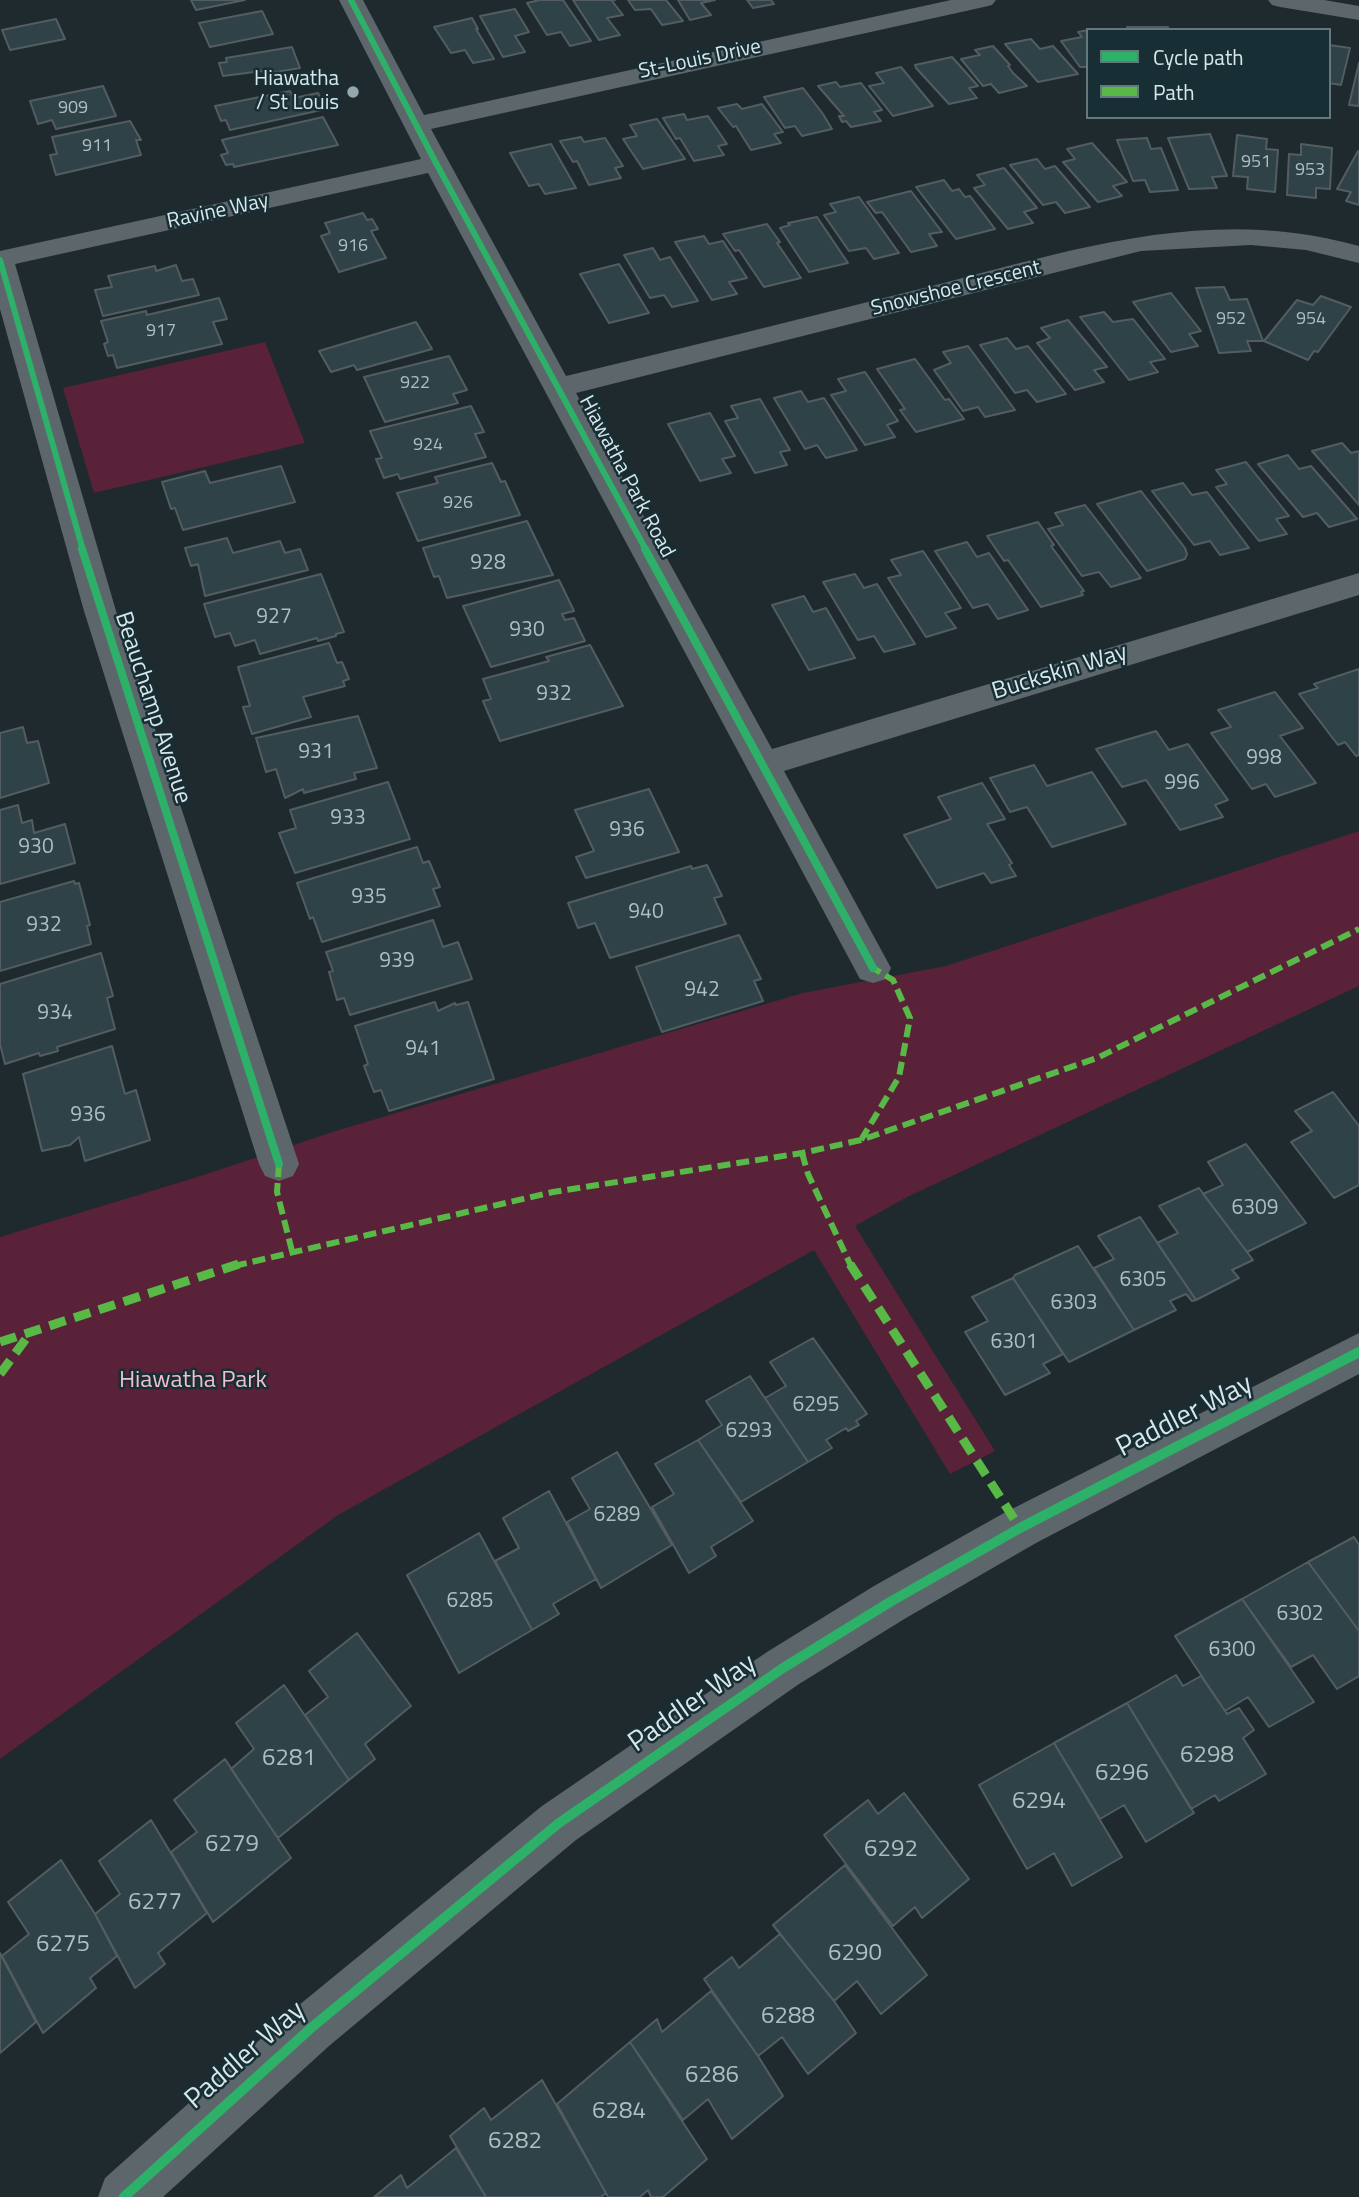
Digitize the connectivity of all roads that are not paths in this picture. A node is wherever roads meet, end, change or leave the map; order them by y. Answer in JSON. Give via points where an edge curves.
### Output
{"nodes":[{"id":1,"x":351,"y":0,"type":"edge"},
{"id":2,"x":984,"y":0,"type":"edge"},
{"id":3,"x":1280,"y":0,"type":"edge"},
{"id":4,"x":1359,"y":13,"type":"edge"},
{"id":5,"x":417,"y":124,"type":"junction"},
{"id":6,"x":436,"y":163,"type":"junction"},
{"id":7,"x":1359,"y":255,"type":"edge"},
{"id":8,"x":0,"y":260,"type":"edge"},
{"id":9,"x":558,"y":387,"type":"junction"},
{"id":10,"x":1359,"y":584,"type":"edge"},
{"id":11,"x":762,"y":765,"type":"junction"},
{"id":12,"x":873,"y":968,"type":"dead end"},
{"id":13,"x":279,"y":1164,"type":"dead end"},
{"id":14,"x":1359,"y":1352,"type":"edge"},
{"id":15,"x":124,"y":2197,"type":"edge"}],
"edges":[{"from":1,"to":5,"type":"street","name":"Hiawatha Park Road"},
{"from":2,"to":5,"type":"street","name":"St-Louis Drive"},
{"from":3,"to":4,"type":"street"},
{"from":5,"to":6,"type":"street","name":"Hiawatha Park Road"},
{"from":6,"to":8,"type":"street","name":"Ravine Way"},
{"from":6,"to":9,"type":"street","name":"Hiawatha Park Road"},
{"from":7,"to":9,"type":"street","name":"Snowshoe Crescent","via":[[1267,237],[1203,236],[1141,243]]},
{"from":8,"to":13,"type":"street","name":"Beauchamp Avenue","via":[[100,611]]},
{"from":9,"to":11,"type":"street","name":"Hiawatha Park Road"},
{"from":10,"to":11,"type":"street","name":"Buckskin Way"},
{"from":11,"to":12,"type":"street","name":"Hiawatha Park Road"},
{"from":14,"to":15,"type":"street","name":"Paddler Way","via":[[1020,1528],[783,1668],[559,1823],[311,2028]]}]}
